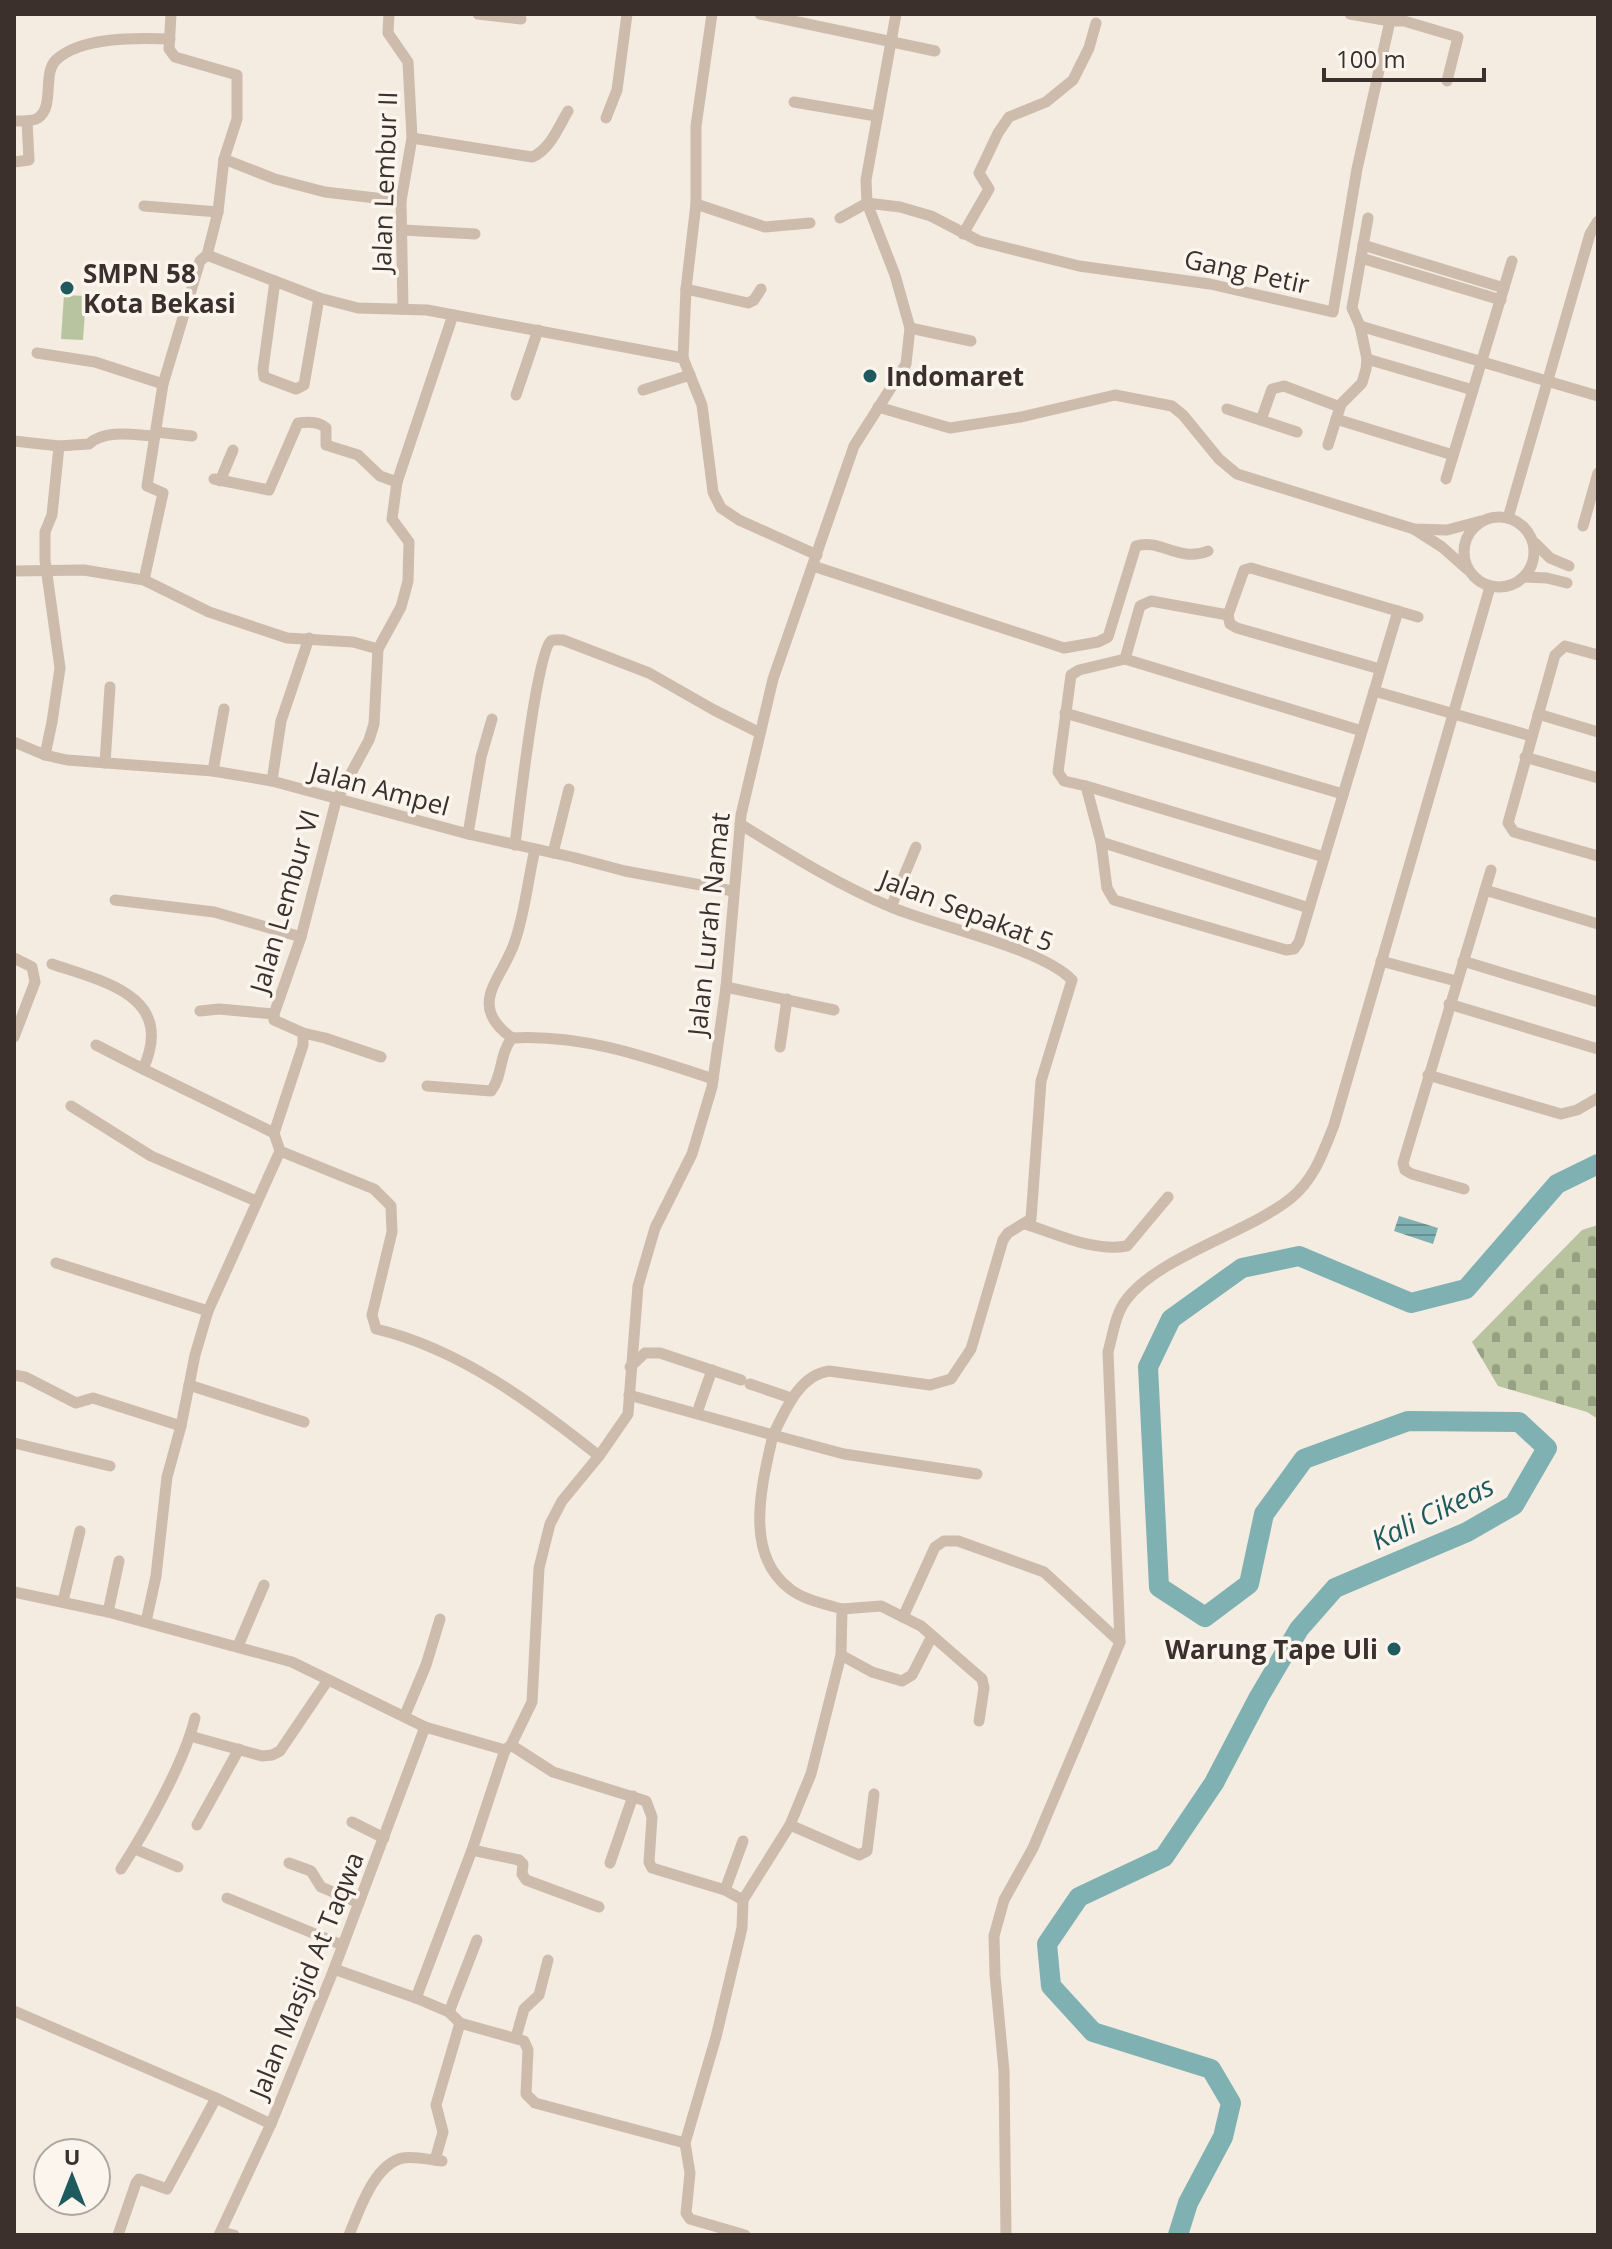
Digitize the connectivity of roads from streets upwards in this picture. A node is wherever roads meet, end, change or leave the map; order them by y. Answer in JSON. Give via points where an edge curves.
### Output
{"nodes":[{"id":1,"x":171,"y":14,"type":"edge"},
{"id":2,"x":389,"y":14,"type":"edge"},
{"id":3,"x":478,"y":14,"type":"edge"},
{"id":4,"x":627,"y":14,"type":"edge"},
{"id":5,"x":712,"y":14,"type":"edge"},
{"id":6,"x":760,"y":14,"type":"edge"},
{"id":7,"x":896,"y":14,"type":"edge"},
{"id":8,"x":1350,"y":14,"type":"edge"},
{"id":9,"x":1392,"y":18,"type":"edge"},
{"id":10,"x":521,"y":19,"type":"dead end"},
{"id":11,"x":1096,"y":23,"type":"dead end"},
{"id":12,"x":170,"y":39,"type":"junction"},
{"id":13,"x":891,"y":41,"type":"junction"},
{"id":14,"x":935,"y":51,"type":"dead end"},
{"id":15,"x":1447,"y":81,"type":"dead end"},
{"id":16,"x":794,"y":102,"type":"dead end"},
{"id":17,"x":568,"y":111,"type":"dead end"},
{"id":18,"x":876,"y":116,"type":"junction"},
{"id":19,"x":606,"y":118,"type":"dead end"},
{"id":20,"x":14,"y":121,"type":"edge"},
{"id":21,"x":27,"y":121,"type":"junction"},
{"id":22,"x":412,"y":138,"type":"junction"},
{"id":23,"x":224,"y":159,"type":"junction"},
{"id":24,"x":14,"y":162,"type":"edge"},
{"id":25,"x":401,"y":201,"type":"junction"},
{"id":26,"x":867,"y":203,"type":"junction"},
{"id":27,"x":696,"y":204,"type":"junction"},
{"id":28,"x":144,"y":206,"type":"dead end"},
{"id":29,"x":218,"y":212,"type":"junction"},
{"id":30,"x":840,"y":218,"type":"dead end"},
{"id":31,"x":1368,"y":218,"type":"dead end"},
{"id":32,"x":1598,"y":221,"type":"edge"},
{"id":33,"x":810,"y":223,"type":"dead end"},
{"id":34,"x":403,"y":230,"type":"junction"},
{"id":35,"x":475,"y":234,"type":"dead end"},
{"id":36,"x":963,"y":234,"type":"junction"},
{"id":37,"x":1363,"y":245,"type":"junction"},
{"id":38,"x":207,"y":255,"type":"junction"},
{"id":39,"x":1361,"y":258,"type":"junction"},
{"id":40,"x":1512,"y":261,"type":"dead end"},
{"id":41,"x":1431,"y":272,"type":"junction"},
{"id":42,"x":275,"y":281,"type":"junction"},
{"id":43,"x":686,"y":289,"type":"junction"},
{"id":44,"x":761,"y":289,"type":"dead end"},
{"id":45,"x":1502,"y":294,"type":"junction"},
{"id":46,"x":319,"y":298,"type":"junction"},
{"id":47,"x":403,"y":309,"type":"junction"},
{"id":48,"x":453,"y":315,"type":"junction"},
{"id":49,"x":1360,"y":326,"type":"junction"},
{"id":50,"x":910,"y":328,"type":"junction"},
{"id":51,"x":538,"y":330,"type":"junction"},
{"id":52,"x":971,"y":341,"type":"dead end"},
{"id":53,"x":37,"y":353,"type":"dead end"},
{"id":54,"x":683,"y":358,"type":"junction"},
{"id":55,"x":1367,"y":359,"type":"junction"},
{"id":56,"x":1482,"y":361,"type":"junction"},
{"id":57,"x":690,"y":375,"type":"junction"},
{"id":58,"x":1547,"y":380,"type":"junction"},
{"id":59,"x":163,"y":384,"type":"junction"},
{"id":60,"x":643,"y":390,"type":"dead end"},
{"id":61,"x":1473,"y":390,"type":"junction"},
{"id":62,"x":516,"y":395,"type":"dead end"},
{"id":63,"x":1598,"y":396,"type":"edge"},
{"id":64,"x":878,"y":407,"type":"junction"},
{"id":65,"x":1227,"y":409,"type":"dead end"},
{"id":66,"x":1338,"y":413,"type":"junction"},
{"id":67,"x":1261,"y":420,"type":"junction"},
{"id":68,"x":1297,"y":432,"type":"dead end"},
{"id":69,"x":156,"y":434,"type":"junction"},
{"id":70,"x":192,"y":436,"type":"dead end"},
{"id":71,"x":14,"y":441,"type":"edge"},
{"id":72,"x":1328,"y":445,"type":"dead end"},
{"id":73,"x":59,"y":446,"type":"junction"},
{"id":74,"x":233,"y":450,"type":"dead end"},
{"id":75,"x":1453,"y":455,"type":"junction"},
{"id":76,"x":1598,"y":473,"type":"edge"},
{"id":77,"x":1446,"y":479,"type":"dead end"},
{"id":78,"x":397,"y":482,"type":"junction"},
{"id":79,"x":1595,"y":498,"type":"edge"},
{"id":80,"x":1508,"y":518,"type":"junction"},
{"id":81,"x":1481,"y":521,"type":"junction"},
{"id":82,"x":1583,"y":526,"type":"dead end"},
{"id":83,"x":1414,"y":529,"type":"junction"},
{"id":84,"x":1534,"y":543,"type":"junction"},
{"id":85,"x":1208,"y":551,"type":"dead end"},
{"id":86,"x":815,"y":560,"type":"junction"},
{"id":87,"x":1569,"y":566,"type":"dead end"},
{"id":88,"x":1468,"y":570,"type":"junction"},
{"id":89,"x":14,"y":571,"type":"edge"},
{"id":90,"x":48,"y":572,"type":"junction"},
{"id":91,"x":1525,"y":577,"type":"junction"},
{"id":92,"x":144,"y":580,"type":"junction"},
{"id":93,"x":1567,"y":583,"type":"dead end"},
{"id":94,"x":1490,"y":587,"type":"junction"},
{"id":95,"x":1398,"y":611,"type":"junction"},
{"id":96,"x":1228,"y":615,"type":"junction"},
{"id":97,"x":1418,"y":617,"type":"dead end"},
{"id":98,"x":309,"y":638,"type":"junction"},
{"id":99,"x":378,"y":649,"type":"junction"},
{"id":100,"x":1598,"y":655,"type":"edge"},
{"id":101,"x":1125,"y":659,"type":"junction"},
{"id":102,"x":1380,"y":669,"type":"junction"},
{"id":103,"x":110,"y":687,"type":"dead end"},
{"id":104,"x":1374,"y":691,"type":"junction"},
{"id":105,"x":224,"y":709,"type":"dead end"},
{"id":106,"x":1065,"y":713,"type":"junction"},
{"id":107,"x":1452,"y":713,"type":"junction"},
{"id":108,"x":1538,"y":714,"type":"junction"},
{"id":109,"x":492,"y":719,"type":"dead end"},
{"id":110,"x":1362,"y":731,"type":"junction"},
{"id":111,"x":1598,"y":732,"type":"edge"},
{"id":112,"x":760,"y":733,"type":"junction"},
{"id":113,"x":1531,"y":736,"type":"junction"},
{"id":114,"x":14,"y":742,"type":"edge"},
{"id":115,"x":45,"y":755,"type":"junction"},
{"id":116,"x":1525,"y":757,"type":"junction"},
{"id":117,"x":105,"y":763,"type":"junction"},
{"id":118,"x":213,"y":771,"type":"junction"},
{"id":119,"x":1598,"y":778,"type":"edge"},
{"id":120,"x":272,"y":781,"type":"junction"},
{"id":121,"x":1086,"y":786,"type":"junction"},
{"id":122,"x":569,"y":789,"type":"dead end"},
{"id":123,"x":1343,"y":794,"type":"junction"},
{"id":124,"x":336,"y":801,"type":"junction"},
{"id":125,"x":740,"y":824,"type":"junction"},
{"id":126,"x":468,"y":834,"type":"junction"},
{"id":127,"x":1101,"y":842,"type":"junction"},
{"id":128,"x":515,"y":845,"type":"junction"},
{"id":129,"x":916,"y":847,"type":"dead end"},
{"id":130,"x":535,"y":849,"type":"junction"},
{"id":131,"x":553,"y":853,"type":"junction"},
{"id":132,"x":1598,"y":856,"type":"edge"},
{"id":133,"x":1324,"y":857,"type":"junction"},
{"id":134,"x":1491,"y":870,"type":"dead end"},
{"id":135,"x":1485,"y":890,"type":"junction"},
{"id":136,"x":733,"y":891,"type":"junction"},
{"id":137,"x":115,"y":900,"type":"dead end"},
{"id":138,"x":891,"y":907,"type":"junction"},
{"id":139,"x":1309,"y":908,"type":"junction"},
{"id":140,"x":1598,"y":924,"type":"edge"},
{"id":141,"x":301,"y":937,"type":"junction"},
{"id":142,"x":14,"y":958,"type":"edge"},
{"id":143,"x":1381,"y":961,"type":"junction"},
{"id":144,"x":1463,"y":961,"type":"junction"},
{"id":145,"x":52,"y":964,"type":"dead end"},
{"id":146,"x":1456,"y":981,"type":"junction"},
{"id":147,"x":726,"y":987,"type":"junction"},
{"id":148,"x":787,"y":999,"type":"junction"},
{"id":149,"x":1598,"y":1002,"type":"edge"},
{"id":150,"x":1449,"y":1004,"type":"junction"},
{"id":151,"x":834,"y":1010,"type":"dead end"},
{"id":152,"x":200,"y":1011,"type":"dead end"},
{"id":153,"x":274,"y":1014,"type":"junction"},
{"id":154,"x":303,"y":1033,"type":"junction"},
{"id":155,"x":14,"y":1037,"type":"edge"},
{"id":156,"x":512,"y":1038,"type":"junction"},
{"id":157,"x":96,"y":1045,"type":"dead end"},
{"id":158,"x":780,"y":1047,"type":"dead end"},
{"id":159,"x":1598,"y":1049,"type":"edge"},
{"id":160,"x":381,"y":1057,"type":"dead end"},
{"id":161,"x":143,"y":1069,"type":"junction"},
{"id":162,"x":1428,"y":1075,"type":"junction"},
{"id":163,"x":713,"y":1079,"type":"junction"},
{"id":164,"x":427,"y":1086,"type":"dead end"},
{"id":165,"x":1598,"y":1098,"type":"edge"},
{"id":166,"x":71,"y":1106,"type":"dead end"},
{"id":167,"x":274,"y":1133,"type":"junction"},
{"id":168,"x":280,"y":1151,"type":"junction"},
{"id":169,"x":1464,"y":1189,"type":"dead end"},
{"id":170,"x":1168,"y":1197,"type":"dead end"},
{"id":171,"x":256,"y":1201,"type":"junction"},
{"id":172,"x":1025,"y":1224,"type":"junction"},
{"id":173,"x":56,"y":1263,"type":"dead end"},
{"id":174,"x":208,"y":1311,"type":"junction"},
{"id":175,"x":630,"y":1367,"type":"junction"},
{"id":176,"x":712,"y":1370,"type":"junction"},
{"id":177,"x":14,"y":1375,"type":"edge"},
{"id":178,"x":189,"y":1385,"type":"junction"},
{"id":179,"x":629,"y":1395,"type":"junction"},
{"id":180,"x":791,"y":1398,"type":"junction"},
{"id":181,"x":699,"y":1407,"type":"dead end"},
{"id":182,"x":304,"y":1422,"type":"dead end"},
{"id":183,"x":181,"y":1426,"type":"junction"},
{"id":184,"x":773,"y":1435,"type":"junction"},
{"id":185,"x":14,"y":1443,"type":"edge"},
{"id":186,"x":599,"y":1456,"type":"junction"},
{"id":187,"x":110,"y":1466,"type":"dead end"},
{"id":188,"x":977,"y":1474,"type":"dead end"},
{"id":189,"x":80,"y":1531,"type":"dead end"},
{"id":190,"x":119,"y":1561,"type":"dead end"},
{"id":191,"x":264,"y":1585,"type":"dead end"},
{"id":192,"x":14,"y":1592,"type":"edge"},
{"id":193,"x":63,"y":1601,"type":"junction"},
{"id":194,"x":842,"y":1609,"type":"junction"},
{"id":195,"x":108,"y":1612,"type":"junction"},
{"id":196,"x":903,"y":1617,"type":"junction"},
{"id":197,"x":440,"y":1619,"type":"dead end"},
{"id":198,"x":146,"y":1622,"type":"junction"},
{"id":199,"x":932,"y":1636,"type":"junction"},
{"id":200,"x":1120,"y":1642,"type":"junction"},
{"id":201,"x":238,"y":1646,"type":"junction"},
{"id":202,"x":841,"y":1655,"type":"junction"},
{"id":203,"x":328,"y":1680,"type":"junction"},
{"id":204,"x":405,"y":1715,"type":"junction"},
{"id":205,"x":195,"y":1718,"type":"dead end"},
{"id":206,"x":979,"y":1721,"type":"dead end"},
{"id":207,"x":425,"y":1727,"type":"junction"},
{"id":208,"x":190,"y":1736,"type":"junction"},
{"id":209,"x":508,"y":1747,"type":"junction"},
{"id":210,"x":239,"y":1749,"type":"junction"},
{"id":211,"x":874,"y":1794,"type":"dead end"},
{"id":212,"x":633,"y":1796,"type":"junction"},
{"id":213,"x":352,"y":1822,"type":"dead end"},
{"id":214,"x":197,"y":1825,"type":"dead end"},
{"id":215,"x":790,"y":1825,"type":"junction"},
{"id":216,"x":384,"y":1838,"type":"junction"},
{"id":217,"x":743,"y":1841,"type":"dead end"},
{"id":218,"x":135,"y":1849,"type":"junction"},
{"id":219,"x":472,"y":1850,"type":"junction"},
{"id":220,"x":289,"y":1863,"type":"dead end"},
{"id":221,"x":610,"y":1863,"type":"dead end"},
{"id":222,"x":178,"y":1867,"type":"dead end"},
{"id":223,"x":121,"y":1869,"type":"dead end"},
{"id":224,"x":725,"y":1890,"type":"junction"},
{"id":225,"x":227,"y":1898,"type":"dead end"},
{"id":226,"x":743,"y":1900,"type":"junction"},
{"id":227,"x":359,"y":1903,"type":"junction"},
{"id":228,"x":599,"y":1907,"type":"dead end"},
{"id":229,"x":477,"y":1940,"type":"dead end"},
{"id":230,"x":342,"y":1945,"type":"junction"},
{"id":231,"x":548,"y":1960,"type":"dead end"},
{"id":232,"x":334,"y":1969,"type":"junction"},
{"id":233,"x":416,"y":1998,"type":"junction"},
{"id":234,"x":14,"y":2011,"type":"edge"},
{"id":235,"x":449,"y":2012,"type":"junction"},
{"id":236,"x":460,"y":2023,"type":"junction"},
{"id":237,"x":516,"y":2037,"type":"junction"},
{"id":238,"x":216,"y":2098,"type":"junction"},
{"id":239,"x":271,"y":2124,"type":"junction"},
{"id":240,"x":685,"y":2143,"type":"junction"},
{"id":241,"x":220,"y":2233,"type":"edge"},
{"id":242,"x":118,"y":2235,"type":"edge"},
{"id":243,"x":234,"y":2235,"type":"edge"},
{"id":244,"x":349,"y":2235,"type":"edge"},
{"id":245,"x":745,"y":2235,"type":"edge"},
{"id":246,"x":1006,"y":2235,"type":"edge"}],
"edges":[{"from":1,"to":12,"type":"street"},
{"from":2,"to":22,"type":"street","name":"Jalan Lembur II","via":[[388,33],[408,62]]},
{"from":3,"to":10,"type":"street"},
{"from":4,"to":19,"type":"street","via":[[617,90]]},
{"from":5,"to":27,"type":"street","via":[[696,126]]},
{"from":6,"to":13,"type":"street"},
{"from":7,"to":13,"type":"street","name":"Jalan Lurah Namat"},
{"from":8,"to":9,"type":"street"},
{"from":9,"to":15,"type":"street","via":[[1458,37]]},
{"from":9,"to":36,"type":"street","name":"Gang Petir","via":[[1357,169],[1333,312],[1210,284],[1079,266]]},
{"from":11,"to":36,"type":"street","via":[[1073,80],[1046,102],[1009,117],[998,133],[980,169],[989,189]]},
{"from":12,"to":21,"type":"street","via":[[113,39],[66,53],[52,66],[45,109]]},
{"from":12,"to":23,"type":"street","via":[[175,57],[237,75],[237,119]]},
{"from":13,"to":14,"type":"street"},
{"from":13,"to":18,"type":"street","name":"Jalan Lurah Namat"},
{"from":16,"to":18,"type":"street"},
{"from":17,"to":22,"type":"street","via":[[547,146],[532,157]]},
{"from":18,"to":26,"type":"street","name":"Jalan Lurah Namat"},
{"from":20,"to":21,"type":"street"},
{"from":21,"to":24,"type":"street","via":[[29,160]]},
{"from":22,"to":25,"type":"street","name":"Jalan Lembur II"},
{"from":23,"to":25,"type":"street","via":[[325,192]]},
{"from":23,"to":29,"type":"street"},
{"from":25,"to":34,"type":"street","name":"Jalan Lembur II"},
{"from":26,"to":30,"type":"street"},
{"from":26,"to":36,"type":"street","name":"Gang Petir","via":[[917,211]]},
{"from":26,"to":50,"type":"street","name":"Jalan Lurah Namat"},
{"from":27,"to":33,"type":"street","via":[[765,227]]},
{"from":27,"to":43,"type":"street"},
{"from":28,"to":29,"type":"street"},
{"from":29,"to":38,"type":"street"},
{"from":31,"to":37,"type":"street"},
{"from":32,"to":58,"type":"street"},
{"from":34,"to":35,"type":"street"},
{"from":34,"to":47,"type":"street","name":"Jalan Lembur II"},
{"from":37,"to":39,"type":"street"},
{"from":37,"to":41,"type":"street"},
{"from":38,"to":42,"type":"street"},
{"from":38,"to":59,"type":"street","via":[[200,261]]},
{"from":39,"to":41,"type":"street"},
{"from":39,"to":49,"type":"street","via":[[1352,308]]},
{"from":40,"to":45,"type":"street"},
{"from":41,"to":45,"type":"street"},
{"from":42,"to":46,"type":"street"},
{"from":42,"to":46,"type":"street","via":[[263,369],[264,377],[277,384],[296,389],[304,385]]},
{"from":43,"to":44,"type":"street","via":[[748,303]]},
{"from":43,"to":54,"type":"street"},
{"from":45,"to":56,"type":"street"},
{"from":46,"to":47,"type":"street","via":[[358,308]]},
{"from":47,"to":48,"type":"street"},
{"from":48,"to":51,"type":"street"},
{"from":48,"to":78,"type":"street"},
{"from":49,"to":55,"type":"street"},
{"from":49,"to":56,"type":"street"},
{"from":50,"to":52,"type":"street"},
{"from":50,"to":64,"type":"street","name":"Jalan Lurah Namat","via":[[906,364]]},
{"from":51,"to":54,"type":"street"},
{"from":51,"to":62,"type":"street"},
{"from":53,"to":59,"type":"street","via":[[74,357]]},
{"from":54,"to":57,"type":"street"},
{"from":55,"to":61,"type":"street"},
{"from":55,"to":66,"type":"street","via":[[1362,383]]},
{"from":56,"to":58,"type":"street"},
{"from":56,"to":61,"type":"street"},
{"from":57,"to":60,"type":"street"},
{"from":57,"to":86,"type":"street","via":[[702,405],[713,492],[721,508]]},
{"from":58,"to":63,"type":"street"},
{"from":58,"to":80,"type":"street"},
{"from":59,"to":69,"type":"street"},
{"from":61,"to":75,"type":"street"},
{"from":64,"to":83,"type":"street","via":[[950,428],[1115,395],[1172,406],[1237,474]]},
{"from":64,"to":86,"type":"street","name":"Jalan Lurah Namat","via":[[854,446]]},
{"from":65,"to":67,"type":"street"},
{"from":66,"to":67,"type":"street","via":[[1284,386],[1272,389]]},
{"from":66,"to":72,"type":"street"},
{"from":66,"to":75,"type":"street"},
{"from":67,"to":68,"type":"street"},
{"from":69,"to":70,"type":"street"},
{"from":69,"to":73,"type":"street","via":[[111,434],[89,444]]},
{"from":69,"to":92,"type":"street","via":[[147,486],[163,493]]},
{"from":71,"to":73,"type":"street"},
{"from":73,"to":90,"type":"street","via":[[52,515],[45,532]]},
{"from":74,"to":78,"type":"street","via":[[217,480],[269,490],[298,423],[321,424],[326,445],[358,455],[380,476]]},
{"from":75,"to":77,"type":"street"},
{"from":76,"to":79,"type":"street"},
{"from":78,"to":99,"type":"street","via":[[392,519],[409,542],[408,581],[401,607]]},
{"from":79,"to":82,"type":"street"},
{"from":80,"to":81,"type":"street"},
{"from":80,"to":84,"type":"street","via":[[1529,531]]},
{"from":81,"to":83,"type":"street","via":[[1447,530]]},
{"from":81,"to":88,"type":"street","via":[[1465,543]]},
{"from":83,"to":88,"type":"street"},
{"from":84,"to":87,"type":"street"},
{"from":84,"to":91,"type":"street","via":[[1532,567]]},
{"from":85,"to":86,"type":"street","via":[[1188,556],[1136,546],[1108,637],[1064,648]]},
{"from":86,"to":112,"type":"street","name":"Jalan Lurah Namat"},
{"from":88,"to":94,"type":"street"},
{"from":89,"to":90,"type":"street"},
{"from":90,"to":92,"type":"street","via":[[84,570]]},
{"from":90,"to":115,"type":"street","via":[[60,668]]},
{"from":91,"to":93,"type":"street"},
{"from":91,"to":94,"type":"street","via":[[1515,585]]},
{"from":92,"to":98,"type":"street","via":[[209,612],[287,638]]},
{"from":94,"to":107,"type":"street"},
{"from":95,"to":96,"type":"street","via":[[1251,568],[1239,577]]},
{"from":95,"to":97,"type":"street"},
{"from":95,"to":102,"type":"street"},
{"from":96,"to":101,"type":"street","via":[[1145,602]]},
{"from":96,"to":102,"type":"street","via":[[1237,628]]},
{"from":98,"to":99,"type":"street"},
{"from":98,"to":120,"type":"street","via":[[281,721]]},
{"from":99,"to":124,"type":"street","name":"Jalan Lembur VI","via":[[374,724]]},
{"from":100,"to":108,"type":"street","via":[[1568,646],[1559,649]]},
{"from":101,"to":106,"type":"street","via":[[1071,675]]},
{"from":101,"to":110,"type":"street"},
{"from":102,"to":104,"type":"street"},
{"from":103,"to":117,"type":"street"},
{"from":104,"to":107,"type":"street"},
{"from":104,"to":110,"type":"street"},
{"from":105,"to":118,"type":"street"},
{"from":106,"to":121,"type":"street","via":[[1058,772],[1064,781]]},
{"from":106,"to":123,"type":"street"},
{"from":107,"to":113,"type":"street"},
{"from":107,"to":143,"type":"street"},
{"from":108,"to":111,"type":"street"},
{"from":108,"to":113,"type":"street"},
{"from":109,"to":126,"type":"street"},
{"from":110,"to":123,"type":"street"},
{"from":112,"to":125,"type":"street","name":"Jalan Lurah Namat"},
{"from":112,"to":128,"type":"street","via":[[641,669],[552,640],[542,666]]},
{"from":113,"to":116,"type":"street"},
{"from":114,"to":115,"type":"street","name":"Jalan Ampel"},
{"from":115,"to":117,"type":"street","name":"Jalan Ampel"},
{"from":116,"to":119,"type":"street"},
{"from":116,"to":132,"type":"street","via":[[1509,828]]},
{"from":117,"to":118,"type":"street","name":"Jalan Ampel"},
{"from":118,"to":120,"type":"street","name":"Jalan Ampel"},
{"from":120,"to":124,"type":"street","name":"Jalan Ampel"},
{"from":121,"to":127,"type":"street"},
{"from":121,"to":133,"type":"street"},
{"from":122,"to":131,"type":"street"},
{"from":123,"to":133,"type":"street"},
{"from":124,"to":126,"type":"street","name":"Jalan Ampel"},
{"from":124,"to":141,"type":"street","name":"Jalan Lembur VI"},
{"from":125,"to":136,"type":"street","name":"Jalan Lurah Namat"},
{"from":125,"to":138,"type":"street","name":"Jalan Sepakat 5","via":[[828,877]]},
{"from":126,"to":128,"type":"street","name":"Jalan Ampel"},
{"from":127,"to":139,"type":"street"},
{"from":127,"to":139,"type":"street","via":[[1107,888],[1114,900],[1286,950],[1299,942]]},
{"from":128,"to":130,"type":"street","name":"Jalan Ampel"},
{"from":129,"to":138,"type":"street"},
{"from":130,"to":131,"type":"street","name":"Jalan Ampel"},
{"from":130,"to":156,"type":"street","via":[[515,943],[490,998],[495,1026]]},
{"from":131,"to":136,"type":"street","name":"Jalan Ampel"},
{"from":133,"to":139,"type":"street"},
{"from":134,"to":135,"type":"street"},
{"from":135,"to":140,"type":"street"},
{"from":135,"to":144,"type":"street"},
{"from":136,"to":147,"type":"street","name":"Jalan Lurah Namat"},
{"from":137,"to":141,"type":"street","via":[[214,912]]},
{"from":138,"to":172,"type":"street","name":"Jalan Sepakat 5","via":[[1020,952],[1061,969],[1072,980],[1041,1081],[1033,1204]]},
{"from":141,"to":153,"type":"street","name":"Jalan Lembur VI"},
{"from":142,"to":155,"type":"street","via":[[32,967],[35,982]]},
{"from":143,"to":146,"type":"street"},
{"from":143,"to":200,"type":"street","via":[[1334,1125],[1316,1169],[1289,1200],[1156,1274],[1117,1315],[1108,1352]]},
{"from":144,"to":146,"type":"street"},
{"from":144,"to":149,"type":"street"},
{"from":145,"to":161,"type":"street","via":[[121,988],[139,1001],[151,1029],[152,1050]]},
{"from":146,"to":150,"type":"street"},
{"from":147,"to":148,"type":"street"},
{"from":147,"to":163,"type":"street","name":"Jalan Lurah Namat"},
{"from":148,"to":151,"type":"street"},
{"from":148,"to":158,"type":"street"},
{"from":150,"to":159,"type":"street"},
{"from":150,"to":162,"type":"street"},
{"from":152,"to":153,"type":"street"},
{"from":153,"to":154,"type":"street","name":"Jalan Lembur VI","via":[[274,1020]]},
{"from":154,"to":160,"type":"street","name":"Jalan Lembur VI"},
{"from":154,"to":167,"type":"street"},
{"from":156,"to":163,"type":"street","via":[[596,1044]]},
{"from":156,"to":164,"type":"street","via":[[491,1091]]},
{"from":157,"to":161,"type":"street"},
{"from":161,"to":167,"type":"street"},
{"from":162,"to":165,"type":"street","via":[[1561,1114]]},
{"from":162,"to":169,"type":"street","via":[[1405,1170]]},
{"from":163,"to":175,"type":"street","name":"Jalan Lurah Namat","via":[[692,1154],[655,1228],[638,1286]]},
{"from":166,"to":171,"type":"street","via":[[151,1156]]},
{"from":167,"to":168,"type":"street"},
{"from":168,"to":171,"type":"street"},
{"from":168,"to":186,"type":"street","via":[[374,1189],[391,1206],[392,1232],[372,1315],[376,1329],[442,1353],[534,1405]]},
{"from":170,"to":172,"type":"street","via":[[1127,1246],[1091,1245]]},
{"from":171,"to":174,"type":"street"},
{"from":172,"to":180,"type":"street","name":"Jalan Sepakat 5","via":[[1003,1240],[971,1349],[951,1379],[930,1385],[818,1372]]},
{"from":173,"to":174,"type":"street"},
{"from":174,"to":178,"type":"street"},
{"from":175,"to":176,"type":"street","via":[[645,1353],[653,1353]]},
{"from":175,"to":179,"type":"street","name":"Jalan Lurah Namat"},
{"from":176,"to":180,"type":"street"},
{"from":176,"to":181,"type":"street"},
{"from":177,"to":183,"type":"street","via":[[76,1403],[91,1398]]},
{"from":178,"to":182,"type":"street"},
{"from":178,"to":183,"type":"street"},
{"from":179,"to":184,"type":"street"},
{"from":179,"to":186,"type":"street","name":"Jalan Lurah Namat","via":[[628,1414]]},
{"from":180,"to":184,"type":"street","name":"Jalan Sepakat 5"},
{"from":183,"to":198,"type":"street","via":[[167,1477]]},
{"from":184,"to":188,"type":"street","via":[[844,1454]]},
{"from":184,"to":194,"type":"street","name":"Jalan Sepakat 5","via":[[763,1477],[760,1533],[765,1560],[792,1590]]},
{"from":185,"to":187,"type":"street"},
{"from":186,"to":209,"type":"street","name":"Jalan Lurah Namat","via":[[550,1524],[539,1568],[532,1702]]},
{"from":189,"to":193,"type":"street"},
{"from":190,"to":195,"type":"street"},
{"from":191,"to":201,"type":"street"},
{"from":192,"to":193,"type":"street"},
{"from":193,"to":195,"type":"street"},
{"from":194,"to":196,"type":"street","via":[[881,1606]]},
{"from":194,"to":202,"type":"street"},
{"from":195,"to":198,"type":"street"},
{"from":196,"to":199,"type":"street"},
{"from":196,"to":200,"type":"street","via":[[935,1547],[958,1541],[1044,1572]]},
{"from":197,"to":204,"type":"street"},
{"from":198,"to":201,"type":"street"},
{"from":199,"to":202,"type":"street","via":[[912,1675],[902,1681]]},
{"from":199,"to":206,"type":"street","via":[[982,1679]]},
{"from":200,"to":246,"type":"street","via":[[1033,1848],[1004,1900],[994,1936],[1004,2071]]},
{"from":201,"to":203,"type":"street","via":[[292,1662]]},
{"from":202,"to":215,"type":"street","via":[[811,1774]]},
{"from":203,"to":204,"type":"street"},
{"from":203,"to":210,"type":"street","via":[[280,1751],[262,1756]]},
{"from":204,"to":207,"type":"street"},
{"from":205,"to":208,"type":"street"},
{"from":207,"to":209,"type":"street"},
{"from":207,"to":216,"type":"street","name":"Jalan Masjid At Taqwa"},
{"from":208,"to":210,"type":"street"},
{"from":208,"to":218,"type":"street"},
{"from":209,"to":212,"type":"street","via":[[553,1772]]},
{"from":209,"to":219,"type":"street","name":"Jalan Lurah Namat"},
{"from":210,"to":214,"type":"street"},
{"from":211,"to":215,"type":"street","via":[[867,1851],[859,1855]]},
{"from":212,"to":221,"type":"street"},
{"from":212,"to":224,"type":"street","via":[[650,1806],[652,1868]]},
{"from":213,"to":216,"type":"street"},
{"from":215,"to":226,"type":"street"},
{"from":216,"to":227,"type":"street","name":"Jalan Masjid At Taqwa"},
{"from":217,"to":224,"type":"street"},
{"from":218,"to":222,"type":"street"},
{"from":218,"to":223,"type":"street"},
{"from":219,"to":228,"type":"street","via":[[519,1860],[526,1880]]},
{"from":219,"to":233,"type":"street","name":"Jalan Lurah Namat"},
{"from":220,"to":227,"type":"street","via":[[313,1872],[320,1886]]},
{"from":224,"to":226,"type":"street"},
{"from":225,"to":230,"type":"street"},
{"from":226,"to":240,"type":"street","via":[[742,1928],[716,2037]]},
{"from":227,"to":230,"type":"street","name":"Jalan Masjid At Taqwa"},
{"from":229,"to":235,"type":"street"},
{"from":230,"to":232,"type":"street","name":"Jalan Masjid At Taqwa"},
{"from":231,"to":237,"type":"street","via":[[539,1995],[524,2009]]},
{"from":232,"to":233,"type":"street"},
{"from":232,"to":239,"type":"street","name":"Jalan Masjid At Taqwa"},
{"from":233,"to":235,"type":"street"},
{"from":234,"to":238,"type":"street"},
{"from":235,"to":236,"type":"street"},
{"from":236,"to":237,"type":"street"},
{"from":236,"to":244,"type":"street","via":[[436,2105],[443,2132],[439,2161],[403,2158],[385,2169],[365,2194]]},
{"from":237,"to":240,"type":"street","via":[[528,2050],[530,2100]]},
{"from":238,"to":239,"type":"street"},
{"from":238,"to":242,"type":"street","via":[[167,2189],[144,2179],[136,2183]]},
{"from":239,"to":241,"type":"street","name":"Jalan Masjid At Taqwa"},
{"from":240,"to":245,"type":"street","via":[[690,2173],[686,2213],[690,2219]]},
{"from":241,"to":243,"type":"street"}]}
